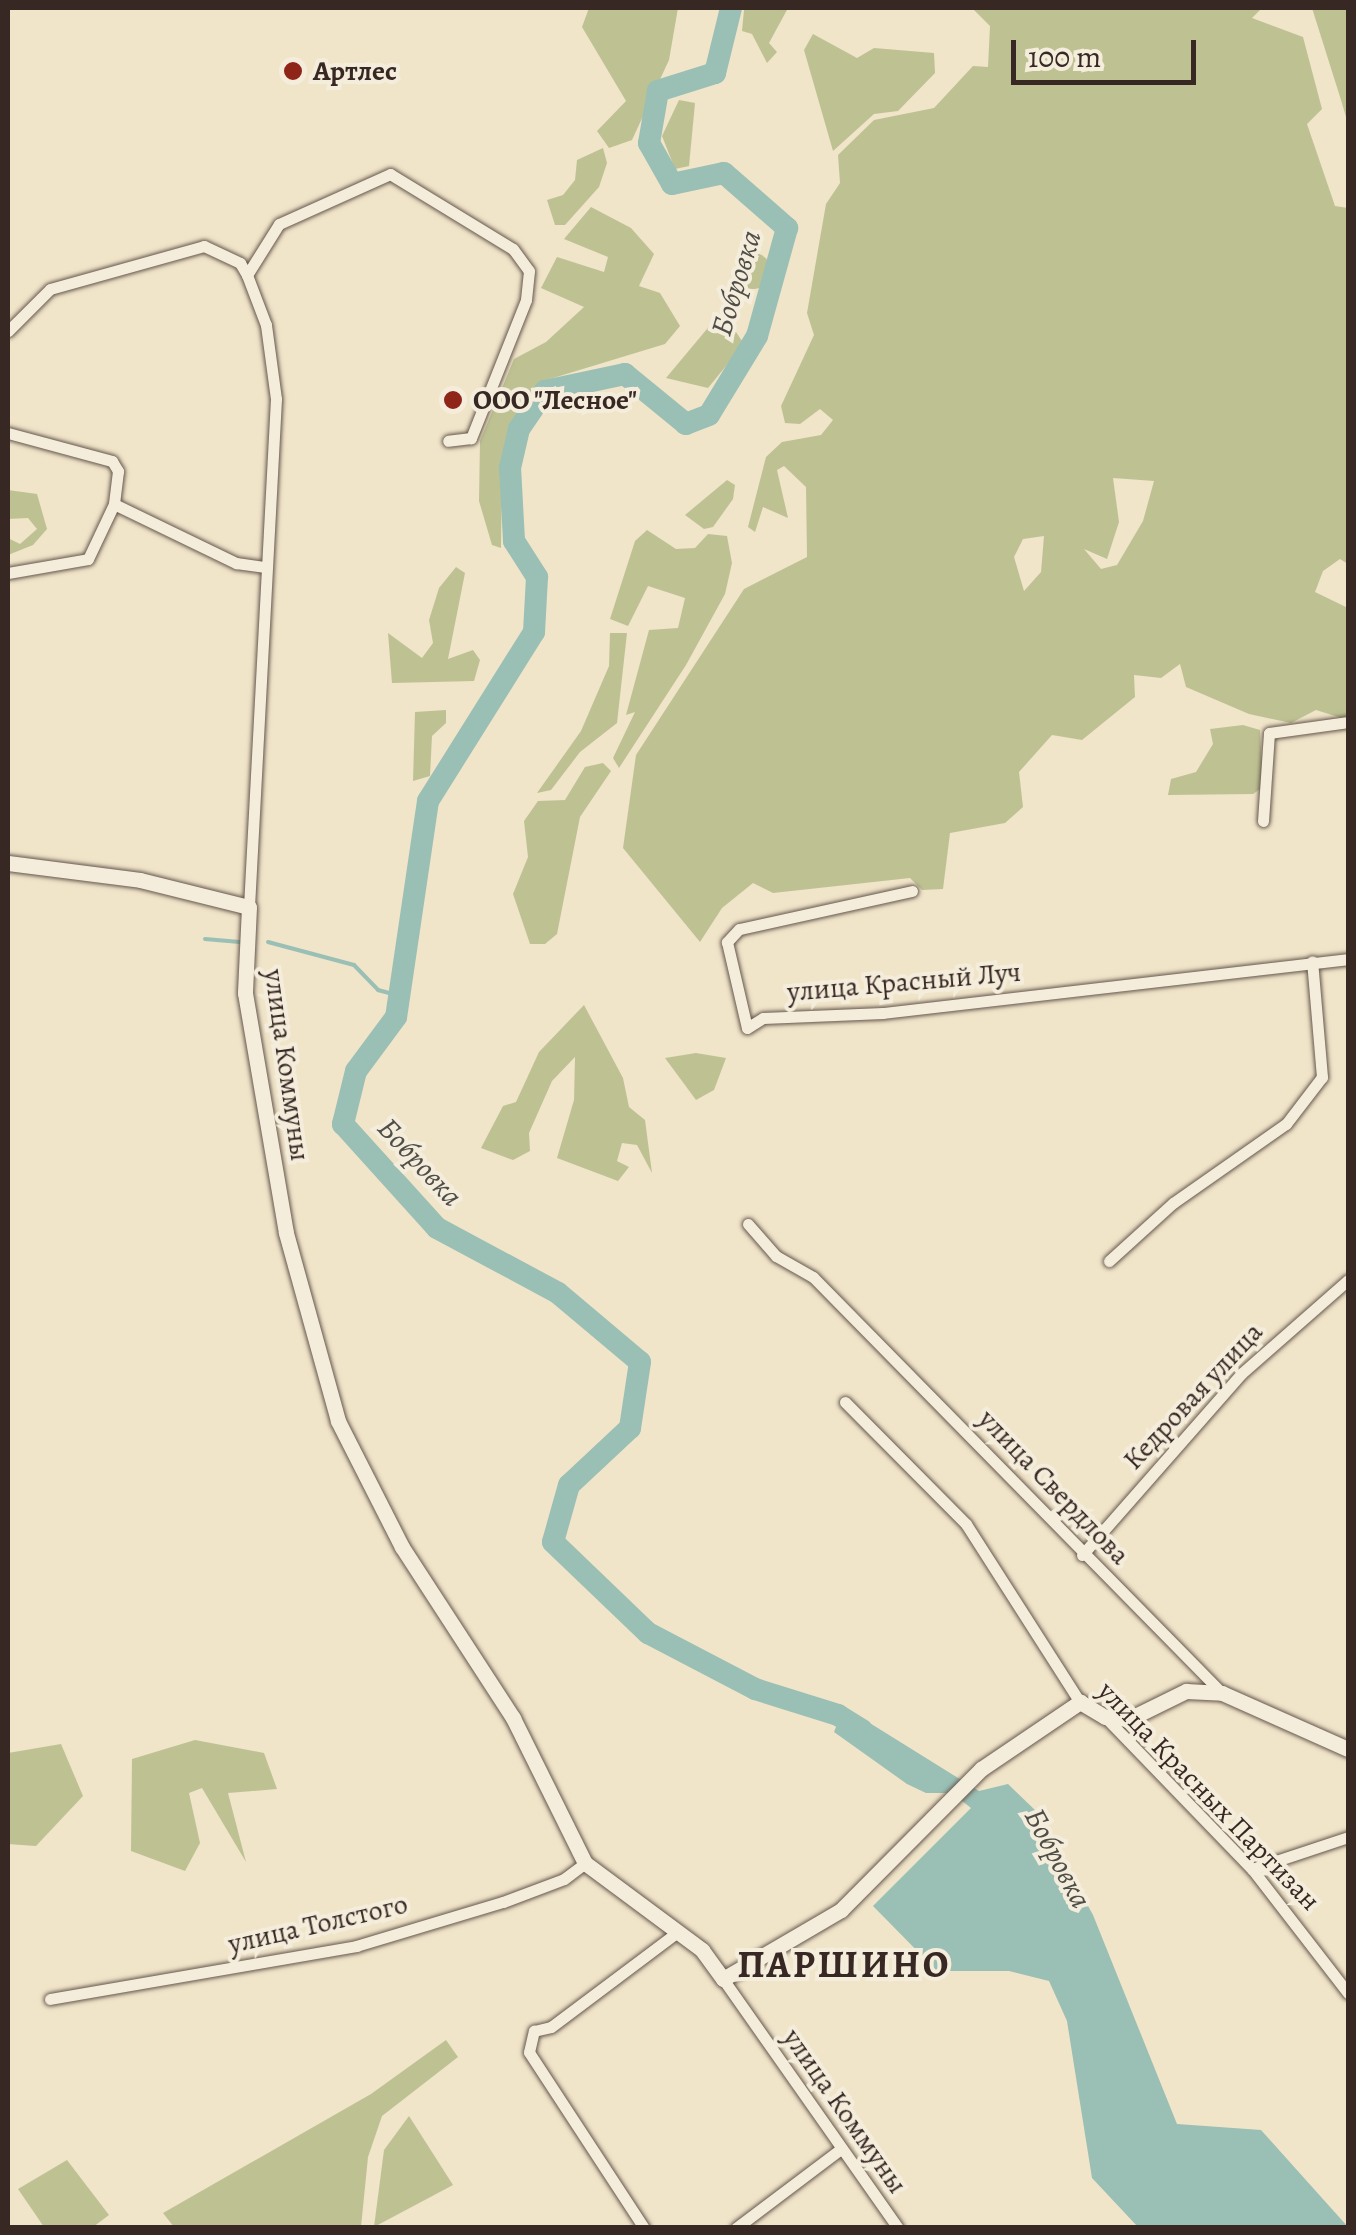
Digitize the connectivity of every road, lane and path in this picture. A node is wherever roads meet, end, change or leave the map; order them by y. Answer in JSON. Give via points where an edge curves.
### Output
{"nodes":[{"id":1,"x":247,"y":275,"type":"junction"},
{"id":2,"x":8,"y":330,"type":"edge"},
{"id":3,"x":8,"y":433,"type":"edge"},
{"id":4,"x":448,"y":440,"type":"dead end"},
{"id":5,"x":114,"y":504,"type":"junction"},
{"id":6,"x":264,"y":567,"type":"junction"},
{"id":7,"x":8,"y":572,"type":"edge"},
{"id":8,"x":1348,"y":722,"type":"edge"},
{"id":9,"x":1262,"y":821,"type":"dead end"},
{"id":10,"x":8,"y":863,"type":"edge"},
{"id":11,"x":912,"y":890,"type":"dead end"},
{"id":12,"x":248,"y":907,"type":"junction"},
{"id":13,"x":1348,"y":959,"type":"edge"},
{"id":14,"x":1312,"y":961,"type":"junction"},
{"id":15,"x":748,"y":1224,"type":"dead end"},
{"id":16,"x":1110,"y":1261,"type":"dead end"},
{"id":17,"x":1348,"y":1280,"type":"edge"},
{"id":18,"x":845,"y":1402,"type":"dead end"},
{"id":19,"x":1082,"y":1554,"type":"junction"},
{"id":20,"x":1222,"y":1693,"type":"junction"},
{"id":21,"x":1080,"y":1702,"type":"junction"},
{"id":22,"x":1105,"y":1717,"type":"junction"},
{"id":23,"x":1348,"y":1748,"type":"edge"},
{"id":24,"x":1348,"y":1837,"type":"edge"},
{"id":25,"x":585,"y":1863,"type":"junction"},
{"id":26,"x":1252,"y":1869,"type":"junction"},
{"id":27,"x":676,"y":1933,"type":"junction"},
{"id":28,"x":1348,"y":1966,"type":"edge"},
{"id":29,"x":723,"y":1978,"type":"junction"},
{"id":30,"x":1339,"y":1978,"type":"junction"},
{"id":31,"x":1348,"y":1994,"type":"edge"},
{"id":32,"x":50,"y":1999,"type":"dead end"},
{"id":33,"x":838,"y":2151,"type":"junction"},
{"id":34,"x":644,"y":2228,"type":"edge"},
{"id":35,"x":736,"y":2228,"type":"edge"},
{"id":36,"x":898,"y":2228,"type":"edge"}],
"edges":[{"from":1,"to":2,"type":"street","via":[[240,263],[204,246],[50,289]]},
{"from":1,"to":4,"type":"street","via":[[279,224],[390,174],[514,249],[528,271],[526,300],[471,438]]},
{"from":1,"to":6,"type":"street","name":"улица Коммуны","via":[[266,325],[276,399]]},
{"from":3,"to":5,"type":"street","via":[[112,461]]},
{"from":5,"to":6,"type":"street","via":[[236,564]]},
{"from":5,"to":7,"type":"street","via":[[88,559]]},
{"from":6,"to":12,"type":"street","name":"улица Коммуны"},
{"from":8,"to":9,"type":"street","via":[[1269,733]]},
{"from":10,"to":12,"type":"street","via":[[140,880]]},
{"from":11,"to":14,"type":"street","name":"улица Красный Луч","via":[[739,929],[726,942],[747,1028],[763,1018],[883,1013]]},
{"from":12,"to":25,"type":"street","name":"улица Коммуны","via":[[245,993],[286,1233],[320,1372],[402,1548],[513,1718]]},
{"from":13,"to":14,"type":"street","name":"улица Красный Луч"},
{"from":14,"to":16,"type":"street","via":[[1322,1077],[1286,1124],[1173,1203]]},
{"from":15,"to":19,"type":"street","name":"улица Свердлова","via":[[776,1256],[813,1277]]},
{"from":17,"to":19,"type":"street","name":"Кедровая улица","via":[[1242,1373]]},
{"from":18,"to":21,"type":"street","name":"улица Красных Партизан","via":[[966,1524]]},
{"from":19,"to":20,"type":"street","name":"улица Свердлова"},
{"from":20,"to":22,"type":"street","via":[[1186,1690],[1129,1719]]},
{"from":20,"to":23,"type":"street","name":"улица Свердлова"},
{"from":21,"to":22,"type":"street","name":"улица Красных Партизан"},
{"from":21,"to":29,"type":"street","via":[[981,1769],[841,1910]]},
{"from":22,"to":26,"type":"street","name":"улица Красных Партизан"},
{"from":24,"to":26,"type":"street"},
{"from":25,"to":27,"type":"street","name":"улица Коммуны"},
{"from":25,"to":32,"type":"street","name":"улица Толстого","via":[[564,1879],[503,1902],[356,1946]]},
{"from":26,"to":30,"type":"street","name":"улица Красных Партизан"},
{"from":27,"to":29,"type":"street","name":"улица Коммуны","via":[[702,1950]]},
{"from":27,"to":34,"type":"street","via":[[552,2026],[534,2032],[528,2052]]},
{"from":28,"to":30,"type":"street"},
{"from":29,"to":33,"type":"street","name":"улица Коммуны"},
{"from":30,"to":31,"type":"street","name":"улица Красных Партизан"},
{"from":33,"to":35,"type":"street"},
{"from":33,"to":36,"type":"street","name":"улица Коммуны"}]}
